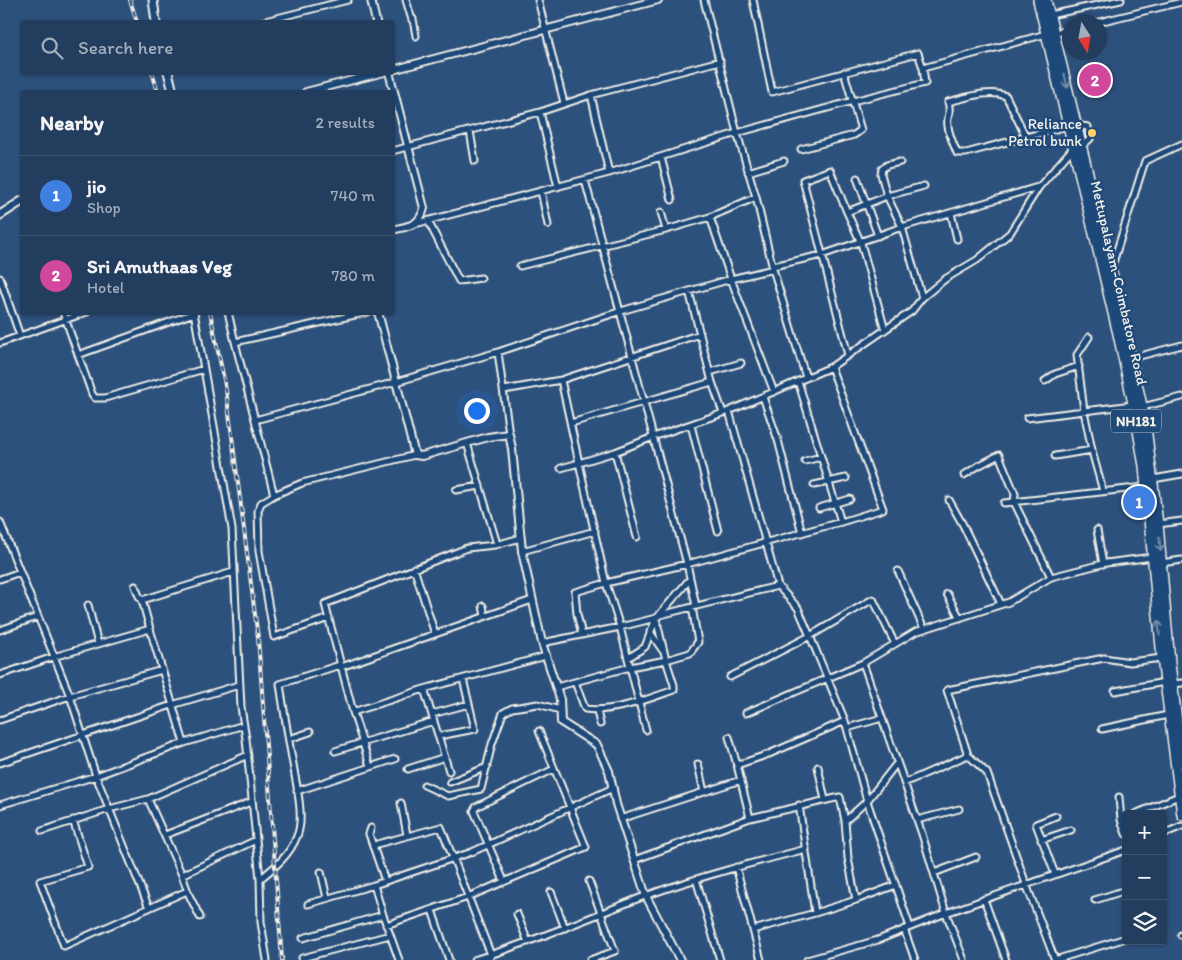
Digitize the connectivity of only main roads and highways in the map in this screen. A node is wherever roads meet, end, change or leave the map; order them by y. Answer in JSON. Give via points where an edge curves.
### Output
{"nodes":[{"id":1,"x":153,"y":0,"type":"edge"},
{"id":2,"x":1038,"y":0,"type":"edge"},
{"id":3,"x":1046,"y":0,"type":"edge"},
{"id":4,"x":156,"y":20,"type":"edge"},
{"id":5,"x":1051,"y":34,"type":"junction"},
{"id":6,"x":169,"y":75,"type":"edge"},
{"id":7,"x":173,"y":90,"type":"edge"},
{"id":8,"x":20,"y":202,"type":"edge"},
{"id":9,"x":0,"y":215,"type":"edge"},
{"id":10,"x":1104,"y":257,"type":"junction"},
{"id":11,"x":1138,"y":406,"type":"junction"},
{"id":12,"x":1149,"y":482,"type":"junction"},
{"id":13,"x":1173,"y":683,"type":"edge"},
{"id":14,"x":1182,"y":763,"type":"edge"},
{"id":15,"x":1182,"y":815,"type":"edge"}],
"edges":[{"from":1,"to":4,"type":"main road"},
{"from":2,"to":5,"type":"highway","name":"Mettupalayam-Coimbatore Road","number":"NH181"},
{"from":3,"to":5,"type":"highway","number":"NH181"},
{"from":5,"to":10,"type":"highway","name":"Mettupalayam-Coimbatore Road","number":"NH181"},
{"from":6,"to":7,"type":"main road"},
{"from":8,"to":9,"type":"main road"},
{"from":10,"to":11,"type":"highway","name":"Mettupalayam-Coimbatore Road","number":"NH181"},
{"from":10,"to":11,"type":"highway","number":"NH181","via":[[1111,268],[1132,358]]},
{"from":11,"to":12,"type":"highway","name":"Mettupalayam-Coimbatore Road","number":"NH181"},
{"from":12,"to":13,"type":"highway","number":"NH181","one_way":true,"via":[[1158,524]]},
{"from":13,"to":12,"type":"highway","name":"Mettupalayam-Coimbatore Road","number":"NH181","one_way":true,"via":[[1162,658]]},
{"from":13,"to":14,"type":"highway","number":"NH181"},
{"from":13,"to":15,"type":"highway","name":"Mettupalayam-Coimbatore Road","number":"NH181","via":[[1168,715]]}]}
